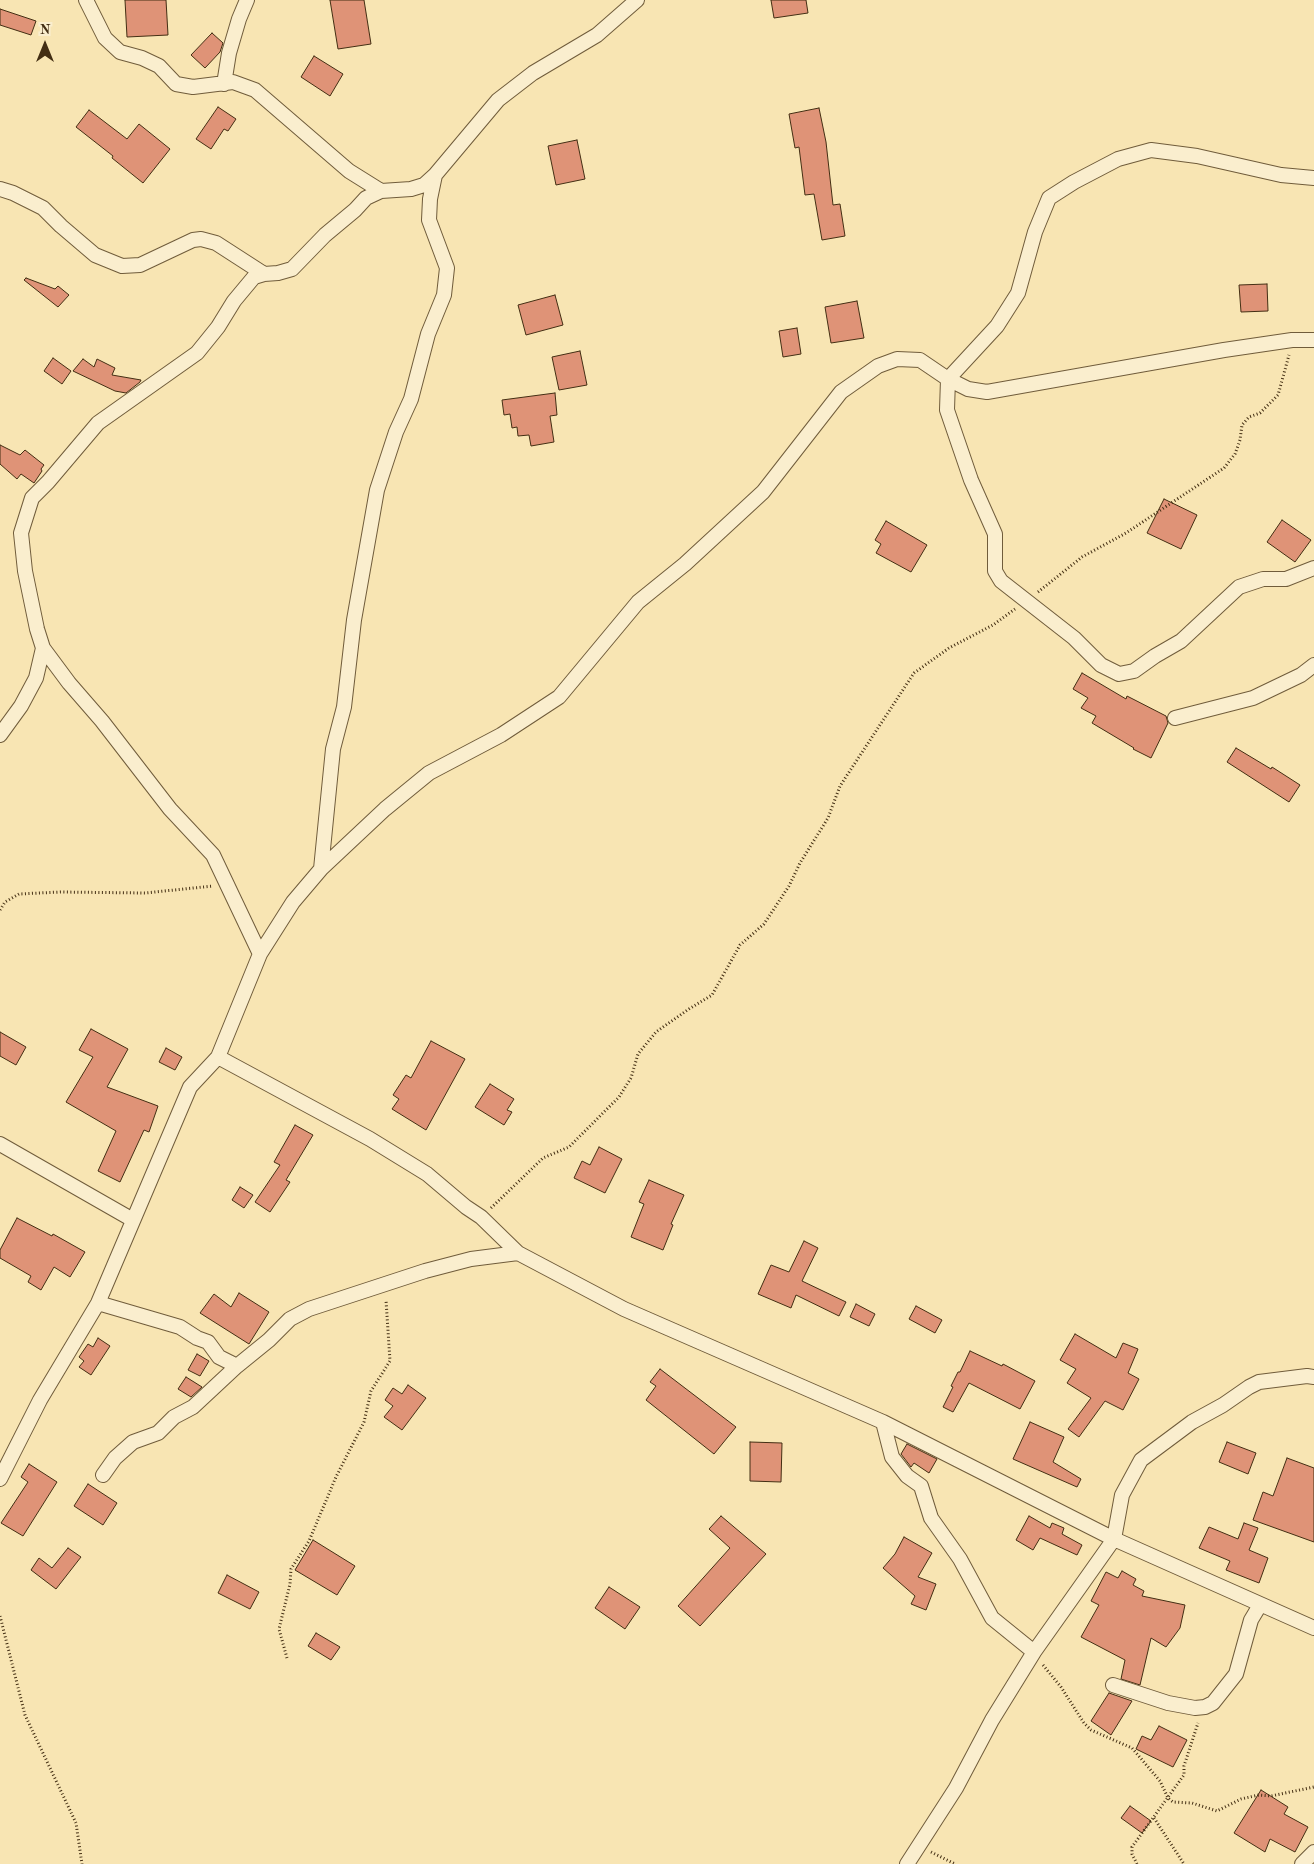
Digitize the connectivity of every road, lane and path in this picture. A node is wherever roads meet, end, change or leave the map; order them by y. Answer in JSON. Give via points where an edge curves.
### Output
{"nodes":[{"id":1,"x":86,"y":0,"type":"edge"},
{"id":2,"x":246,"y":0,"type":"edge"},
{"id":3,"x":637,"y":0,"type":"edge"},
{"id":4,"x":224,"y":84,"type":"junction"},
{"id":5,"x":435,"y":175,"type":"junction"},
{"id":6,"x":1314,"y":178,"type":"edge"},
{"id":7,"x":0,"y":189,"type":"edge"},
{"id":8,"x":381,"y":191,"type":"junction"},
{"id":9,"x":264,"y":274,"type":"junction"},
{"id":10,"x":1292,"y":340,"type":"junction"},
{"id":11,"x":1314,"y":340,"type":"edge"},
{"id":12,"x":948,"y":379,"type":"junction"},
{"id":13,"x":1314,"y":568,"type":"edge"},
{"id":14,"x":1027,"y":601,"type":"junction"},
{"id":15,"x":43,"y":648,"type":"junction"},
{"id":16,"x":1314,"y":665,"type":"edge"},
{"id":17,"x":1175,"y":718,"type":"dead end"},
{"id":18,"x":0,"y":735,"type":"edge"},
{"id":19,"x":321,"y":869,"type":"junction"},
{"id":20,"x":227,"y":885,"type":"junction"},
{"id":21,"x":0,"y":910,"type":"edge"},
{"id":22,"x":260,"y":954,"type":"junction"},
{"id":23,"x":218,"y":1057,"type":"junction"},
{"id":24,"x":0,"y":1144,"type":"edge"},
{"id":25,"x":481,"y":1217,"type":"junction"},
{"id":26,"x":133,"y":1220,"type":"junction"},
{"id":27,"x":518,"y":1253,"type":"junction"},
{"id":28,"x":386,"y":1284,"type":"junction"},
{"id":29,"x":98,"y":1303,"type":"junction"},
{"id":30,"x":237,"y":1366,"type":"junction"},
{"id":31,"x":1314,"y":1377,"type":"edge"},
{"id":32,"x":883,"y":1422,"type":"junction"},
{"id":33,"x":103,"y":1475,"type":"dead end"},
{"id":34,"x":0,"y":1478,"type":"edge"},
{"id":35,"x":1114,"y":1539,"type":"junction"},
{"id":36,"x":1260,"y":1605,"type":"junction"},
{"id":37,"x":0,"y":1616,"type":"edge"},
{"id":38,"x":1314,"y":1628,"type":"edge"},
{"id":39,"x":1034,"y":1652,"type":"junction"},
{"id":40,"x":287,"y":1658,"type":"dead end"},
{"id":41,"x":1113,"y":1685,"type":"dead end"},
{"id":42,"x":1205,"y":1708,"type":"junction"},
{"id":43,"x":1314,"y":1787,"type":"edge"},
{"id":44,"x":1168,"y":1798,"type":"junction"},
{"id":45,"x":1154,"y":1818,"type":"junction"},
{"id":46,"x":919,"y":1846,"type":"junction"},
{"id":47,"x":1314,"y":1852,"type":"edge"},
{"id":48,"x":82,"y":1864,"type":"edge"},
{"id":49,"x":907,"y":1864,"type":"edge"},
{"id":50,"x":955,"y":1864,"type":"edge"},
{"id":51,"x":1137,"y":1864,"type":"edge"},
{"id":52,"x":1184,"y":1864,"type":"edge"},
{"id":53,"x":1302,"y":1864,"type":"edge"}],
"edges":[{"from":1,"to":4,"type":"street","via":[[105,38],[120,52],[159,66],[176,84],[193,88]]},
{"from":2,"to":4,"type":"street","via":[[229,53]]},
{"from":3,"to":5,"type":"street","via":[[597,35],[533,73],[498,100]]},
{"from":4,"to":8,"type":"street","via":[[233,82],[255,90],[350,171]]},
{"from":5,"to":8,"type":"street","via":[[424,185],[411,190]]},
{"from":5,"to":19,"type":"street","via":[[429,220],[447,268],[444,295],[428,334],[411,399],[396,432],[377,490],[353,629],[344,706],[333,749]]},
{"from":6,"to":12,"type":"street","via":[[1281,175],[1197,156],[1151,150],[1118,159],[1074,182],[1049,198],[1035,232],[1018,293],[997,326]]},
{"from":7,"to":9,"type":"street","via":[[43,208],[95,255],[122,266],[140,265],[201,238],[216,243]]},
{"from":8,"to":9,"type":"street","via":[[366,198],[292,269]]},
{"from":9,"to":15,"type":"street","via":[[254,277],[197,353],[98,423],[32,498],[21,533],[25,571]]},
{"from":10,"to":11,"type":"street"},
{"from":10,"to":12,"type":"street","via":[[987,392],[968,389]]},
{"from":10,"to":14,"type":"path","via":[[1278,394],[1260,413],[1249,417],[1242,425],[1235,454],[1224,468],[1126,533],[1082,557]]},
{"from":12,"to":14,"type":"street","via":[[947,410],[971,480],[995,534],[995,571],[1001,581]]},
{"from":12,"to":19,"type":"street","via":[[920,360],[897,359],[878,366],[841,392],[763,492],[685,564],[638,602],[559,697],[501,735],[429,774],[385,809]]},
{"from":13,"to":14,"type":"street","via":[[1286,579],[1263,579],[1239,587],[1181,641],[1134,671],[1119,674],[1101,665],[1074,638]]},
{"from":14,"to":25,"type":"path","via":[[914,673],[840,786],[828,818],[790,886],[764,924],[740,945],[712,995],[656,1032],[638,1054],[631,1078],[619,1097],[569,1147],[543,1158]]},
{"from":15,"to":18,"type":"street","via":[[36,678]]},
{"from":15,"to":20,"type":"street","via":[[170,809],[213,855]]},
{"from":16,"to":17,"type":"street","via":[[1301,675],[1253,698]]},
{"from":19,"to":22,"type":"street","via":[[293,902]]},
{"from":20,"to":21,"type":"path","via":[[145,893],[19,894],[5,902]]},
{"from":20,"to":22,"type":"street"},
{"from":22,"to":23,"type":"street"},
{"from":23,"to":25,"type":"street","via":[[370,1139],[426,1174]]},
{"from":23,"to":26,"type":"street","via":[[190,1087]]},
{"from":24,"to":26,"type":"street"},
{"from":25,"to":27,"type":"street"},
{"from":26,"to":29,"type":"street"},
{"from":27,"to":28,"type":"street","via":[[471,1259]]},
{"from":27,"to":32,"type":"street","via":[[624,1309]]},
{"from":28,"to":30,"type":"street","via":[[309,1309],[290,1319]]},
{"from":28,"to":40,"type":"path","via":[[390,1361],[371,1391],[364,1422],[309,1541],[291,1569],[280,1629]]},
{"from":29,"to":30,"type":"street","via":[[180,1327],[208,1342],[219,1357]]},
{"from":29,"to":34,"type":"street","via":[[40,1400]]},
{"from":30,"to":33,"type":"street","via":[[158,1433],[133,1442],[115,1458]]},
{"from":31,"to":35,"type":"street","via":[[1259,1382],[1192,1422],[1141,1460],[1122,1495]]},
{"from":32,"to":35,"type":"street"},
{"from":32,"to":39,"type":"street","via":[[892,1457],[907,1476],[921,1486],[931,1518],[960,1559],[992,1618]]},
{"from":35,"to":36,"type":"street"},
{"from":35,"to":39,"type":"street"},
{"from":36,"to":38,"type":"street"},
{"from":36,"to":42,"type":"street","via":[[1251,1620],[1236,1674],[1213,1703]]},
{"from":37,"to":48,"type":"path","via":[[26,1715],[76,1823]]},
{"from":39,"to":44,"type":"path","via":[[1084,1723],[1091,1730],[1132,1748],[1160,1781]]},
{"from":39,"to":46,"type":"street"},
{"from":41,"to":42,"type":"street","via":[[1168,1703]]},
{"from":42,"to":44,"type":"path","via":[[1192,1739],[1184,1775]]},
{"from":43,"to":44,"type":"path","via":[[1241,1799],[1217,1812]]},
{"from":44,"to":45,"type":"path"},
{"from":45,"to":51,"type":"path","via":[[1132,1847]]},
{"from":45,"to":52,"type":"path"},
{"from":46,"to":49,"type":"street"},
{"from":46,"to":50,"type":"path"},
{"from":47,"to":53,"type":"street"}]}
